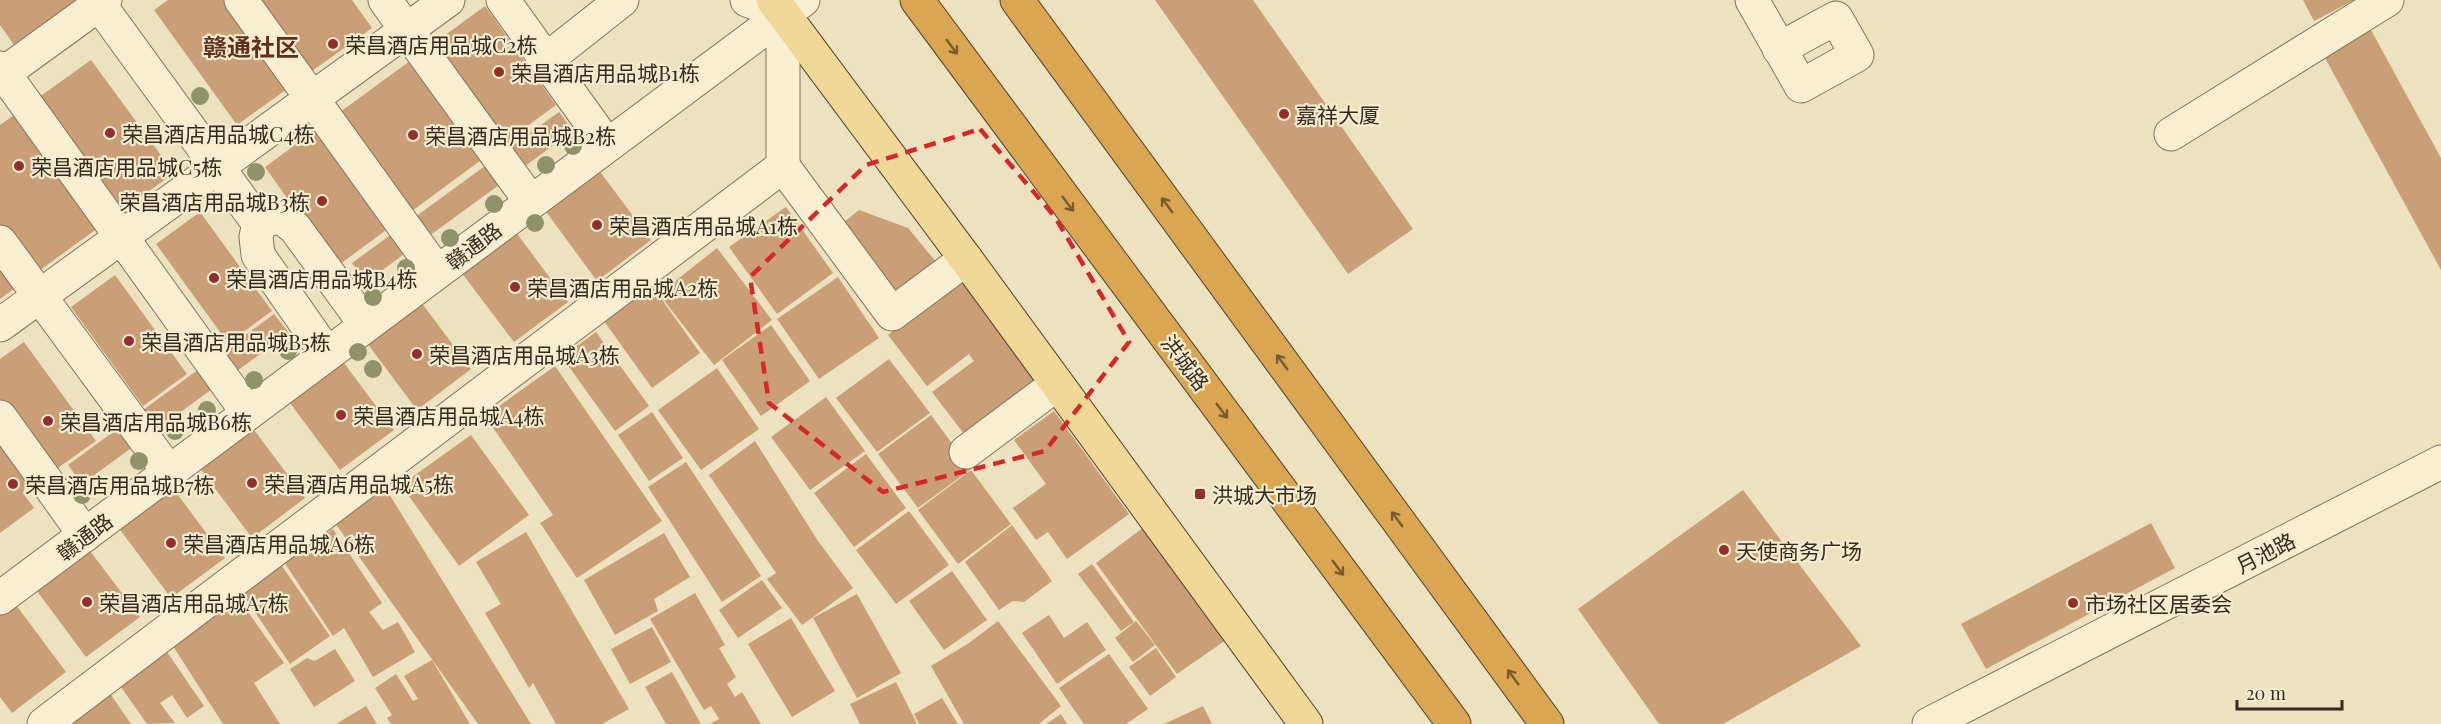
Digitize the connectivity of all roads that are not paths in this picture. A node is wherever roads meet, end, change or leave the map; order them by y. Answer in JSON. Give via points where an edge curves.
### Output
{"nodes":[{"id":1,"x":241,"y":0,"type":"edge"},
{"id":2,"x":385,"y":0,"type":"edge"},
{"id":3,"x":447,"y":0,"type":"edge"},
{"id":4,"x":503,"y":0,"type":"edge"},
{"id":5,"x":622,"y":0,"type":"edge"},
{"id":6,"x":747,"y":0,"type":"edge"},
{"id":7,"x":917,"y":0,"type":"edge"},
{"id":8,"x":1017,"y":0,"type":"edge"},
{"id":9,"x":1752,"y":0,"type":"edge"},
{"id":10,"x":2387,"y":0,"type":"edge"},
{"id":11,"x":102,"y":2,"type":"edge"},
{"id":12,"x":786,"y":5,"type":"edge"},
{"id":13,"x":406,"y":30,"type":"junction"},
{"id":14,"x":1779,"y":49,"type":"dead end"},
{"id":15,"x":546,"y":60,"type":"junction"},
{"id":16,"x":1,"y":72,"type":"edge"},
{"id":17,"x":312,"y":98,"type":"junction"},
{"id":18,"x":2171,"y":134,"type":"dead end"},
{"id":19,"x":607,"y":145,"type":"junction"},
{"id":20,"x":783,"y":166,"type":"junction"},
{"id":21,"x":217,"y":167,"type":"junction"},
{"id":22,"x":531,"y":202,"type":"junction"},
{"id":23,"x":259,"y":224,"type":"junction"},
{"id":24,"x":122,"y":236,"type":"junction"},
{"id":25,"x":0,"y":242,"type":"edge"},
{"id":26,"x":966,"y":259,"type":"junction"},
{"id":27,"x":437,"y":272,"type":"junction"},
{"id":28,"x":39,"y":296,"type":"junction"},
{"id":29,"x":0,"y":324,"type":"edge"},
{"id":30,"x":366,"y":325,"type":"junction"},
{"id":31,"x":327,"y":354,"type":"junction"},
{"id":32,"x":1058,"y":384,"type":"junction"},
{"id":33,"x":249,"y":413,"type":"junction"},
{"id":34,"x":0,"y":417,"type":"edge"},
{"id":35,"x":966,"y":452,"type":"dead end"},
{"id":36,"x":2441,"y":462,"type":"edge"},
{"id":37,"x":170,"y":472,"type":"junction"},
{"id":38,"x":85,"y":535,"type":"junction"},
{"id":39,"x":0,"y":598,"type":"edge"},
{"id":40,"x":44,"y":724,"type":"edge"},
{"id":41,"x":1306,"y":724,"type":"edge"},
{"id":42,"x":1454,"y":724,"type":"edge"},
{"id":43,"x":1547,"y":724,"type":"edge"},
{"id":44,"x":1929,"y":724,"type":"edge"}],
"edges":[{"from":1,"to":17,"type":"street"},
{"from":2,"to":13,"type":"street"},
{"from":3,"to":13,"type":"street"},
{"from":4,"to":15,"type":"street"},
{"from":5,"to":15,"type":"street"},
{"from":6,"to":12,"type":"street"},
{"from":7,"to":42,"type":"highway","name":"洪城路","one_way":true},
{"from":43,"to":8,"type":"highway","one_way":true},
{"from":9,"to":14,"type":"street"},
{"from":10,"to":18,"type":"street"},
{"from":11,"to":16,"type":"street"},
{"from":11,"to":21,"type":"street"},
{"from":12,"to":19,"type":"street","name":"赣通路"},
{"from":12,"to":20,"type":"street"},
{"from":12,"to":26,"type":"main road"},
{"from":13,"to":17,"type":"street"},
{"from":13,"to":22,"type":"street"},
{"from":15,"to":19,"type":"street"},
{"from":16,"to":24,"type":"street"},
{"from":17,"to":21,"type":"street"},
{"from":17,"to":27,"type":"street"},
{"from":19,"to":22,"type":"street","name":"赣通路"},
{"from":20,"to":26,"type":"street","via":[[892,314]]},
{"from":20,"to":40,"type":"street"},
{"from":21,"to":23,"type":"street"},
{"from":21,"to":24,"type":"street"},
{"from":22,"to":27,"type":"street","name":"赣通路"},
{"from":23,"to":30,"type":"street","via":[[281,217],[295,228]]},
{"from":23,"to":31,"type":"street","via":[[258,255]]},
{"from":24,"to":28,"type":"street"},
{"from":24,"to":33,"type":"street"},
{"from":25,"to":28,"type":"street"},
{"from":26,"to":32,"type":"main road"},
{"from":27,"to":30,"type":"street","name":"赣通路"},
{"from":28,"to":29,"type":"street"},
{"from":28,"to":37,"type":"street"},
{"from":30,"to":31,"type":"street","name":"赣通路"},
{"from":31,"to":33,"type":"street","name":"赣通路"},
{"from":32,"to":35,"type":"street"},
{"from":32,"to":41,"type":"main road"},
{"from":33,"to":37,"type":"street","name":"赣通路"},
{"from":34,"to":38,"type":"street"},
{"from":36,"to":44,"type":"street","name":"月池路"},
{"from":37,"to":38,"type":"street","name":"赣通路"},
{"from":38,"to":39,"type":"street","name":"赣通路"}]}
